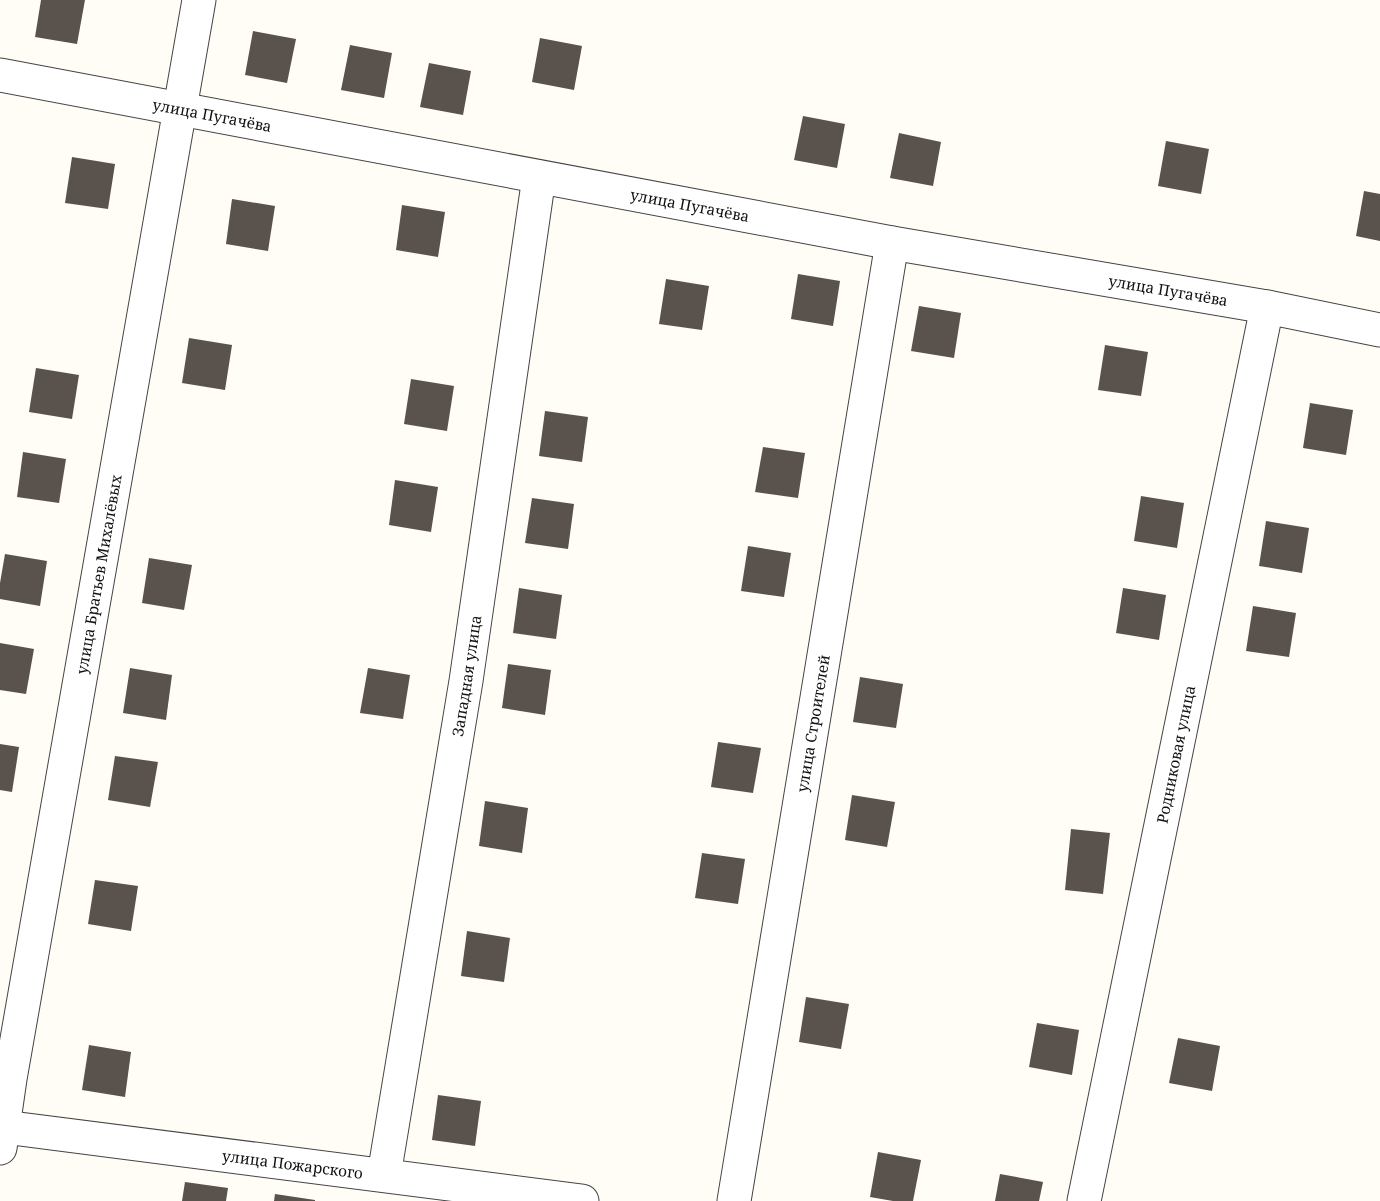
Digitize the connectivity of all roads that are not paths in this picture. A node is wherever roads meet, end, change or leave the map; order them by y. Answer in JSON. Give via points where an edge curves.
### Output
{"nodes":[{"id":1,"x":199,"y":0,"type":"edge"},
{"id":2,"x":0,"y":75,"type":"edge"},
{"id":3,"x":180,"y":109,"type":"junction"},
{"id":4,"x":539,"y":177,"type":"junction"},
{"id":5,"x":892,"y":243,"type":"junction"},
{"id":6,"x":1267,"y":307,"type":"junction"},
{"id":7,"x":1380,"y":330,"type":"edge"},
{"id":8,"x":5,"y":1078,"type":"edge"},
{"id":9,"x":2,"y":1137,"type":"edge"},
{"id":10,"x":384,"y":1175,"type":"junction"},
{"id":11,"x":582,"y":1201,"type":"edge"},
{"id":12,"x":734,"y":1201,"type":"edge"},
{"id":13,"x":1084,"y":1201,"type":"edge"}],
"edges":[{"from":1,"to":3,"type":"street","name":"улица Братьев Михалёвых"},
{"from":2,"to":3,"type":"street","name":"улица Пугачёва"},
{"from":3,"to":4,"type":"street","name":"улица Пугачёва"},
{"from":3,"to":8,"type":"street","name":"улица Братьев Михалёвых"},
{"from":4,"to":5,"type":"street","name":"улица Пугачёва"},
{"from":4,"to":10,"type":"street","name":"Западная улица","via":[[466,681]]},
{"from":5,"to":6,"type":"street","name":"улица Пугачёва"},
{"from":5,"to":12,"type":"street","name":"улица Строителей"},
{"from":6,"to":7,"type":"street","name":"улица Пугачёва"},
{"from":6,"to":13,"type":"street","name":"Родниковая улица"},
{"from":8,"to":9,"type":"street","name":"улица Братьев Михалёвых"},
{"from":9,"to":10,"type":"street","name":"улица Пожарского"},
{"from":10,"to":11,"type":"street","name":"улица Пожарского"}]}
